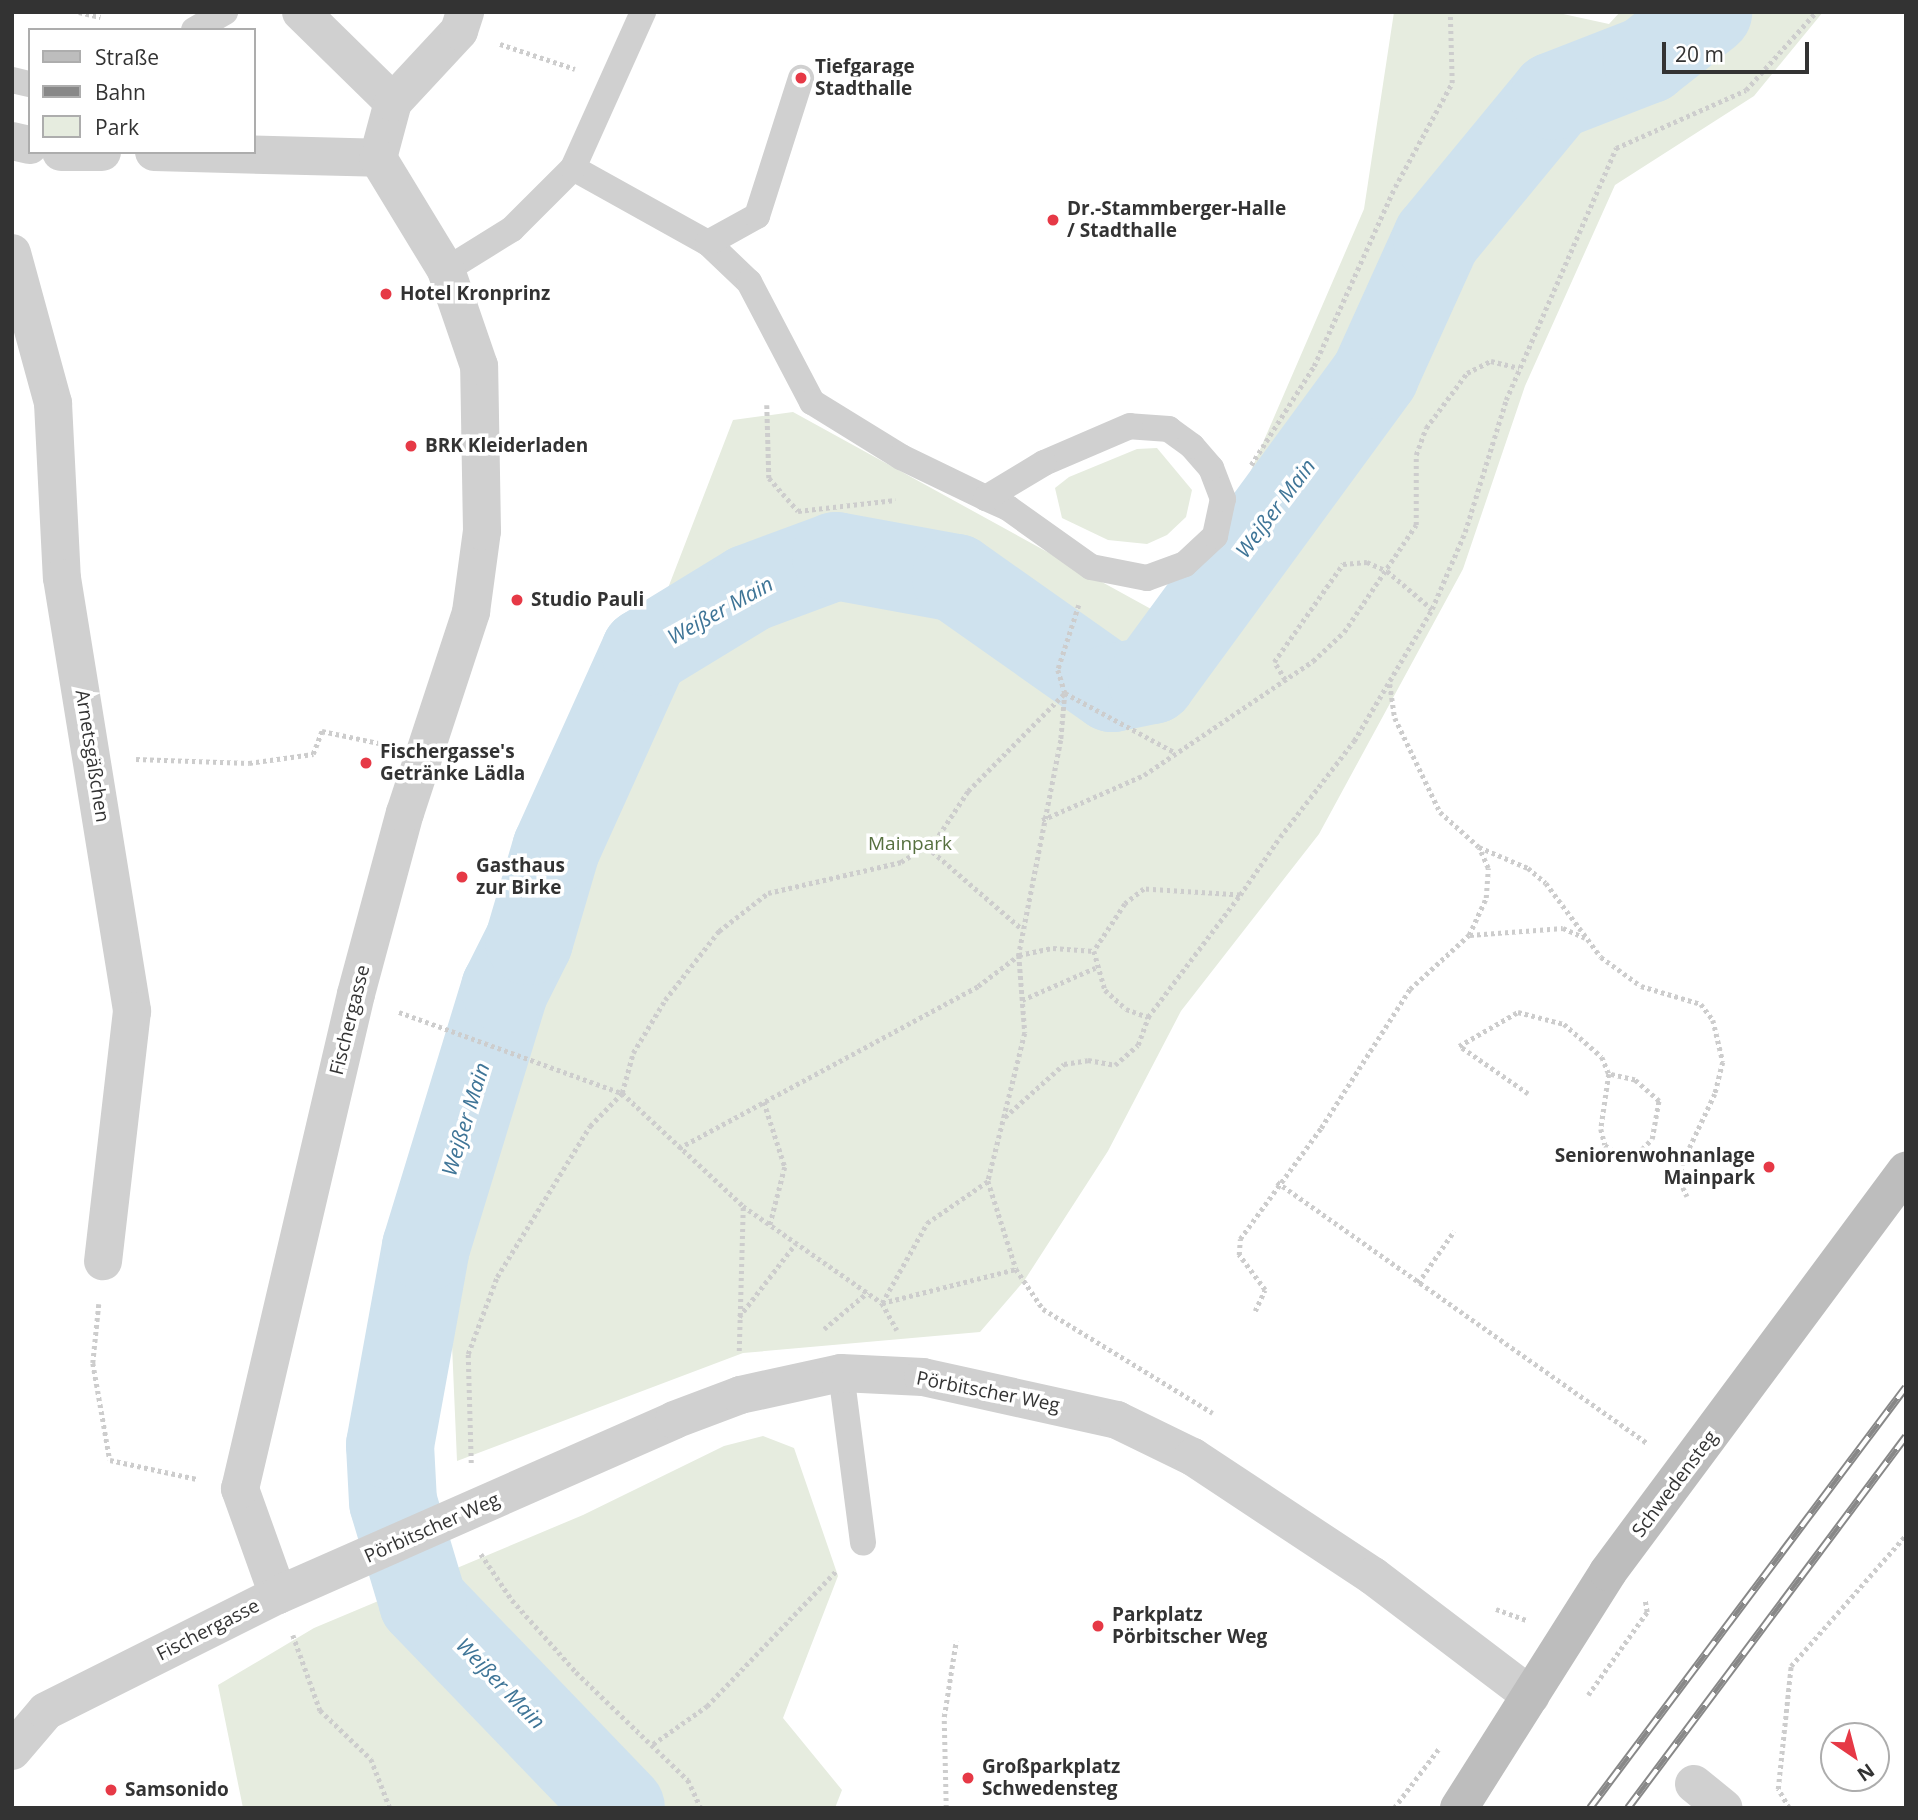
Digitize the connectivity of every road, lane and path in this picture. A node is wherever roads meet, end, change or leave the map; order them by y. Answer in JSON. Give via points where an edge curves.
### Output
{"nodes":[{"id":1,"x":79,"y":12,"type":"edge"},
{"id":2,"x":225,"y":12,"type":"edge"},
{"id":3,"x":301,"y":12,"type":"edge"},
{"id":4,"x":643,"y":12,"type":"edge"},
{"id":5,"x":1450,"y":12,"type":"edge"},
{"id":6,"x":1816,"y":12,"type":"edge"},
{"id":7,"x":100,"y":17,"type":"dead end"},
{"id":8,"x":462,"y":22,"type":"edge"},
{"id":9,"x":197,"y":28,"type":"edge"},
{"id":10,"x":802,"y":78,"type":"dead end"},
{"id":11,"x":610,"y":81,"type":"junction"},
{"id":12,"x":393,"y":102,"type":"junction"},
{"id":13,"x":229,"y":154,"type":"edge"},
{"id":14,"x":378,"y":158,"type":"junction"},
{"id":15,"x":573,"y":167,"type":"junction"},
{"id":16,"x":708,"y":243,"type":"junction"},
{"id":17,"x":12,"y":253,"type":"edge"},
{"id":18,"x":446,"y":271,"type":"junction"},
{"id":19,"x":771,"y":327,"type":"junction"},
{"id":20,"x":1519,"y":368,"type":"junction"},
{"id":21,"x":960,"y":485,"type":"junction"},
{"id":22,"x":986,"y":498,"type":"junction"},
{"id":23,"x":1223,"y":499,"type":"junction"},
{"id":24,"x":1091,"y":567,"type":"junction"},
{"id":25,"x":1387,"y":571,"type":"junction"},
{"id":26,"x":1432,"y":609,"type":"junction"},
{"id":27,"x":1285,"y":680,"type":"junction"},
{"id":28,"x":1390,"y":682,"type":"junction"},
{"id":29,"x":1065,"y":692,"type":"junction"},
{"id":30,"x":425,"y":753,"type":"junction"},
{"id":31,"x":1176,"y":753,"type":"junction"},
{"id":32,"x":93,"y":758,"type":"junction"},
{"id":33,"x":1042,"y":820,"type":"junction"},
{"id":34,"x":927,"y":846,"type":"junction"},
{"id":35,"x":1479,"y":847,"type":"junction"},
{"id":36,"x":1240,"y":895,"type":"junction"},
{"id":37,"x":1023,"y":930,"type":"junction"},
{"id":38,"x":1469,"y":935,"type":"junction"},
{"id":39,"x":1586,"y":938,"type":"junction"},
{"id":40,"x":1094,"y":951,"type":"junction"},
{"id":41,"x":1019,"y":955,"type":"junction"},
{"id":42,"x":1095,"y":968,"type":"junction"},
{"id":43,"x":356,"y":994,"type":"junction"},
{"id":44,"x":1022,"y":1000,"type":"junction"},
{"id":45,"x":1147,"y":1017,"type":"junction"},
{"id":46,"x":1609,"y":1074,"type":"junction"},
{"id":47,"x":622,"y":1093,"type":"junction"},
{"id":48,"x":1528,"y":1094,"type":"dead end"},
{"id":49,"x":764,"y":1101,"type":"junction"},
{"id":50,"x":1004,"y":1117,"type":"junction"},
{"id":51,"x":679,"y":1148,"type":"junction"},
{"id":52,"x":1906,"y":1171,"type":"edge"},
{"id":53,"x":988,"y":1181,"type":"junction"},
{"id":54,"x":1277,"y":1182,"type":"junction"},
{"id":55,"x":1687,"y":1196,"type":"dead end"},
{"id":56,"x":743,"y":1206,"type":"junction"},
{"id":57,"x":770,"y":1225,"type":"junction"},
{"id":58,"x":1454,"y":1231,"type":"dead end"},
{"id":59,"x":796,"y":1243,"type":"junction"},
{"id":60,"x":103,"y":1262,"type":"joint"},
{"id":61,"x":1418,"y":1283,"type":"junction"},
{"id":62,"x":882,"y":1303,"type":"junction"},
{"id":63,"x":1255,"y":1311,"type":"dead end"},
{"id":64,"x":739,"y":1317,"type":"junction"},
{"id":65,"x":841,"y":1373,"type":"junction"},
{"id":66,"x":740,"y":1395,"type":"junction"},
{"id":67,"x":1685,"y":1471,"type":"junction"},
{"id":68,"x":240,"y":1489,"type":"junction"},
{"id":69,"x":458,"y":1516,"type":"junction"},
{"id":70,"x":1906,"y":1535,"type":"edge"},
{"id":71,"x":863,"y":1543,"type":"joint"},
{"id":72,"x":278,"y":1595,"type":"junction"},
{"id":73,"x":956,"y":1641,"type":"dead end"},
{"id":74,"x":1531,"y":1696,"type":"junction"},
{"id":75,"x":653,"y":1744,"type":"junction"},
{"id":76,"x":12,"y":1751,"type":"edge"},
{"id":77,"x":1694,"y":1784,"type":"dead end"},
{"id":78,"x":390,"y":1808,"type":"edge"},
{"id":79,"x":701,"y":1808,"type":"edge"},
{"id":80,"x":946,"y":1808,"type":"edge"},
{"id":81,"x":1459,"y":1808,"type":"edge"},
{"id":82,"x":1724,"y":1808,"type":"edge"},
{"id":83,"x":1789,"y":1808,"type":"edge"}],
"edges":[{"from":1,"to":7,"type":"path"},
{"from":2,"to":9,"type":"lane"},
{"from":3,"to":12,"type":"street"},
{"from":4,"to":11,"type":"lane"},
{"from":5,"to":23,"type":"path","via":[[1452,83],[1395,187],[1314,366]]},
{"from":6,"to":20,"type":"path","via":[[1746,90],[1616,148]]},
{"from":8,"to":11,"type":"path"},
{"from":8,"to":12,"type":"street"},
{"from":10,"to":16,"type":"lane","via":[[757,216]]},
{"from":11,"to":15,"type":"lane"},
{"from":12,"to":14,"type":"street"},
{"from":13,"to":14,"type":"street"},
{"from":14,"to":18,"type":"street","name":"Fischergasse"},
{"from":15,"to":16,"type":"lane"},
{"from":15,"to":18,"type":"lane","via":[[512,229]]},
{"from":16,"to":19,"type":"lane","via":[[749,282]]},
{"from":17,"to":32,"type":"street","name":"Arnetsgäßchen","via":[[52,403],[62,578]]},
{"from":18,"to":30,"type":"street","name":"Fischergasse","via":[[479,366],[482,531],[471,612]]},
{"from":19,"to":21,"type":"lane","via":[[811,402]]},
{"from":19,"to":21,"type":"path","via":[[765,456],[769,478],[798,511],[935,495]]},
{"from":20,"to":25,"type":"path","via":[[1491,361],[1467,373],[1426,428],[1416,455],[1416,525]]},
{"from":20,"to":26,"type":"path","via":[[1465,532]]},
{"from":21,"to":22,"type":"lane"},
{"from":22,"to":23,"type":"lane","via":[[1044,463],[1130,426],[1169,429],[1192,446],[1211,468]]},
{"from":22,"to":24,"type":"lane"},
{"from":23,"to":24,"type":"lane","via":[[1215,536],[1185,564],[1147,578]]},
{"from":24,"to":29,"type":"path","via":[[1058,670]]},
{"from":25,"to":26,"type":"path"},
{"from":25,"to":27,"type":"path","via":[[1344,632]]},
{"from":25,"to":27,"type":"path","via":[[1367,562],[1343,564],[1274,662]]},
{"from":26,"to":28,"type":"path"},
{"from":27,"to":31,"type":"path"},
{"from":28,"to":35,"type":"path","via":[[1395,718],[1420,782],[1440,812]]},
{"from":28,"to":36,"type":"path","via":[[1334,771]]},
{"from":29,"to":31,"type":"path"},
{"from":29,"to":33,"type":"path"},
{"from":29,"to":34,"type":"path","via":[[968,791]]},
{"from":30,"to":32,"type":"path","via":[[321,731],[313,754],[249,763]]},
{"from":30,"to":43,"type":"street","name":"Fischergasse"},
{"from":31,"to":33,"type":"path","via":[[1106,797]]},
{"from":32,"to":60,"type":"street","name":"Arnetsgäßchen","via":[[132,1011]]},
{"from":33,"to":37,"type":"path"},
{"from":34,"to":37,"type":"path"},
{"from":34,"to":47,"type":"path","via":[[901,862],[768,893],[719,931],[639,1042]]},
{"from":35,"to":38,"type":"path","via":[[1488,868],[1486,898]]},
{"from":35,"to":39,"type":"path","via":[[1528,868]]},
{"from":36,"to":40,"type":"path","via":[[1144,889],[1125,904]]},
{"from":36,"to":45,"type":"path"},
{"from":37,"to":41,"type":"path"},
{"from":38,"to":39,"type":"path","via":[[1563,928]]},
{"from":38,"to":54,"type":"path","via":[[1410,989],[1321,1128]]},
{"from":39,"to":55,"type":"path","via":[[1641,986],[1701,1004],[1722,1041],[1715,1094],[1683,1162],[1680,1181]]},
{"from":40,"to":41,"type":"path","via":[[1053,948]]},
{"from":40,"to":42,"type":"path"},
{"from":41,"to":44,"type":"path"},
{"from":41,"to":49,"type":"path","via":[[978,986]]},
{"from":42,"to":44,"type":"path"},
{"from":42,"to":45,"type":"path","via":[[1126,1009]]},
{"from":43,"to":47,"type":"path"},
{"from":43,"to":68,"type":"street","name":"Fischergasse"},
{"from":44,"to":50,"type":"path","via":[[1025,1033]]},
{"from":45,"to":50,"type":"path","via":[[1138,1045],[1115,1065],[1088,1060],[1064,1064]]},
{"from":46,"to":46,"type":"path","via":[[1601,1129],[1605,1144],[1618,1154],[1637,1154],[1652,1139],[1659,1101],[1635,1080]]},
{"from":46,"to":48,"type":"path","via":[[1587,1042],[1542,1015],[1518,1013],[1459,1046]]},
{"from":47,"to":51,"type":"path"},
{"from":47,"to":69,"type":"path","via":[[590,1126],[497,1277],[468,1354]]},
{"from":49,"to":51,"type":"path"},
{"from":49,"to":57,"type":"path","via":[[785,1167]]},
{"from":50,"to":53,"type":"path"},
{"from":51,"to":56,"type":"path"},
{"from":52,"to":67,"type":"street","name":"Schwedensteg"},
{"from":53,"to":62,"type":"path","via":[[927,1223]]},
{"from":53,"to":62,"type":"path","via":[[1016,1269]]},
{"from":54,"to":61,"type":"path"},
{"from":54,"to":63,"type":"path","via":[[1240,1239],[1239,1255],[1265,1290]]},
{"from":56,"to":57,"type":"path"},
{"from":56,"to":64,"type":"path"},
{"from":57,"to":59,"type":"path"},
{"from":58,"to":61,"type":"path"},
{"from":59,"to":62,"type":"path"},
{"from":59,"to":64,"type":"path"},
{"from":60,"to":68,"type":"path","via":[[93,1363],[110,1460]]},
{"from":61,"to":67,"type":"path"},
{"from":64,"to":66,"type":"path"},
{"from":65,"to":66,"type":"street","name":"Pörbitscher Weg"},
{"from":65,"to":71,"type":"lane"},
{"from":65,"to":74,"type":"street","name":"Pörbitscher Weg","via":[[923,1377],[1117,1420],[1193,1457],[1362,1569]]},
{"from":66,"to":69,"type":"street","name":"Pörbitscher Weg"},
{"from":67,"to":74,"type":"street","name":"Schwedensteg","via":[[1608,1572]]},
{"from":68,"to":72,"type":"street","name":"Fischergasse"},
{"from":69,"to":72,"type":"street","name":"Pörbitscher Weg"},
{"from":69,"to":75,"type":"path","via":[[512,1600]]},
{"from":70,"to":83,"type":"path","via":[[1791,1667],[1778,1789]]},
{"from":71,"to":75,"type":"path","via":[[707,1706]]},
{"from":72,"to":76,"type":"street","name":"Fischergasse","via":[[46,1711]]},
{"from":72,"to":78,"type":"path","via":[[320,1710],[371,1759]]},
{"from":73,"to":80,"type":"path","via":[[944,1717]]},
{"from":74,"to":81,"type":"street","name":"Schwedensteg"},
{"from":75,"to":79,"type":"path","via":[[688,1780]]},
{"from":77,"to":82,"type":"street"}]}
